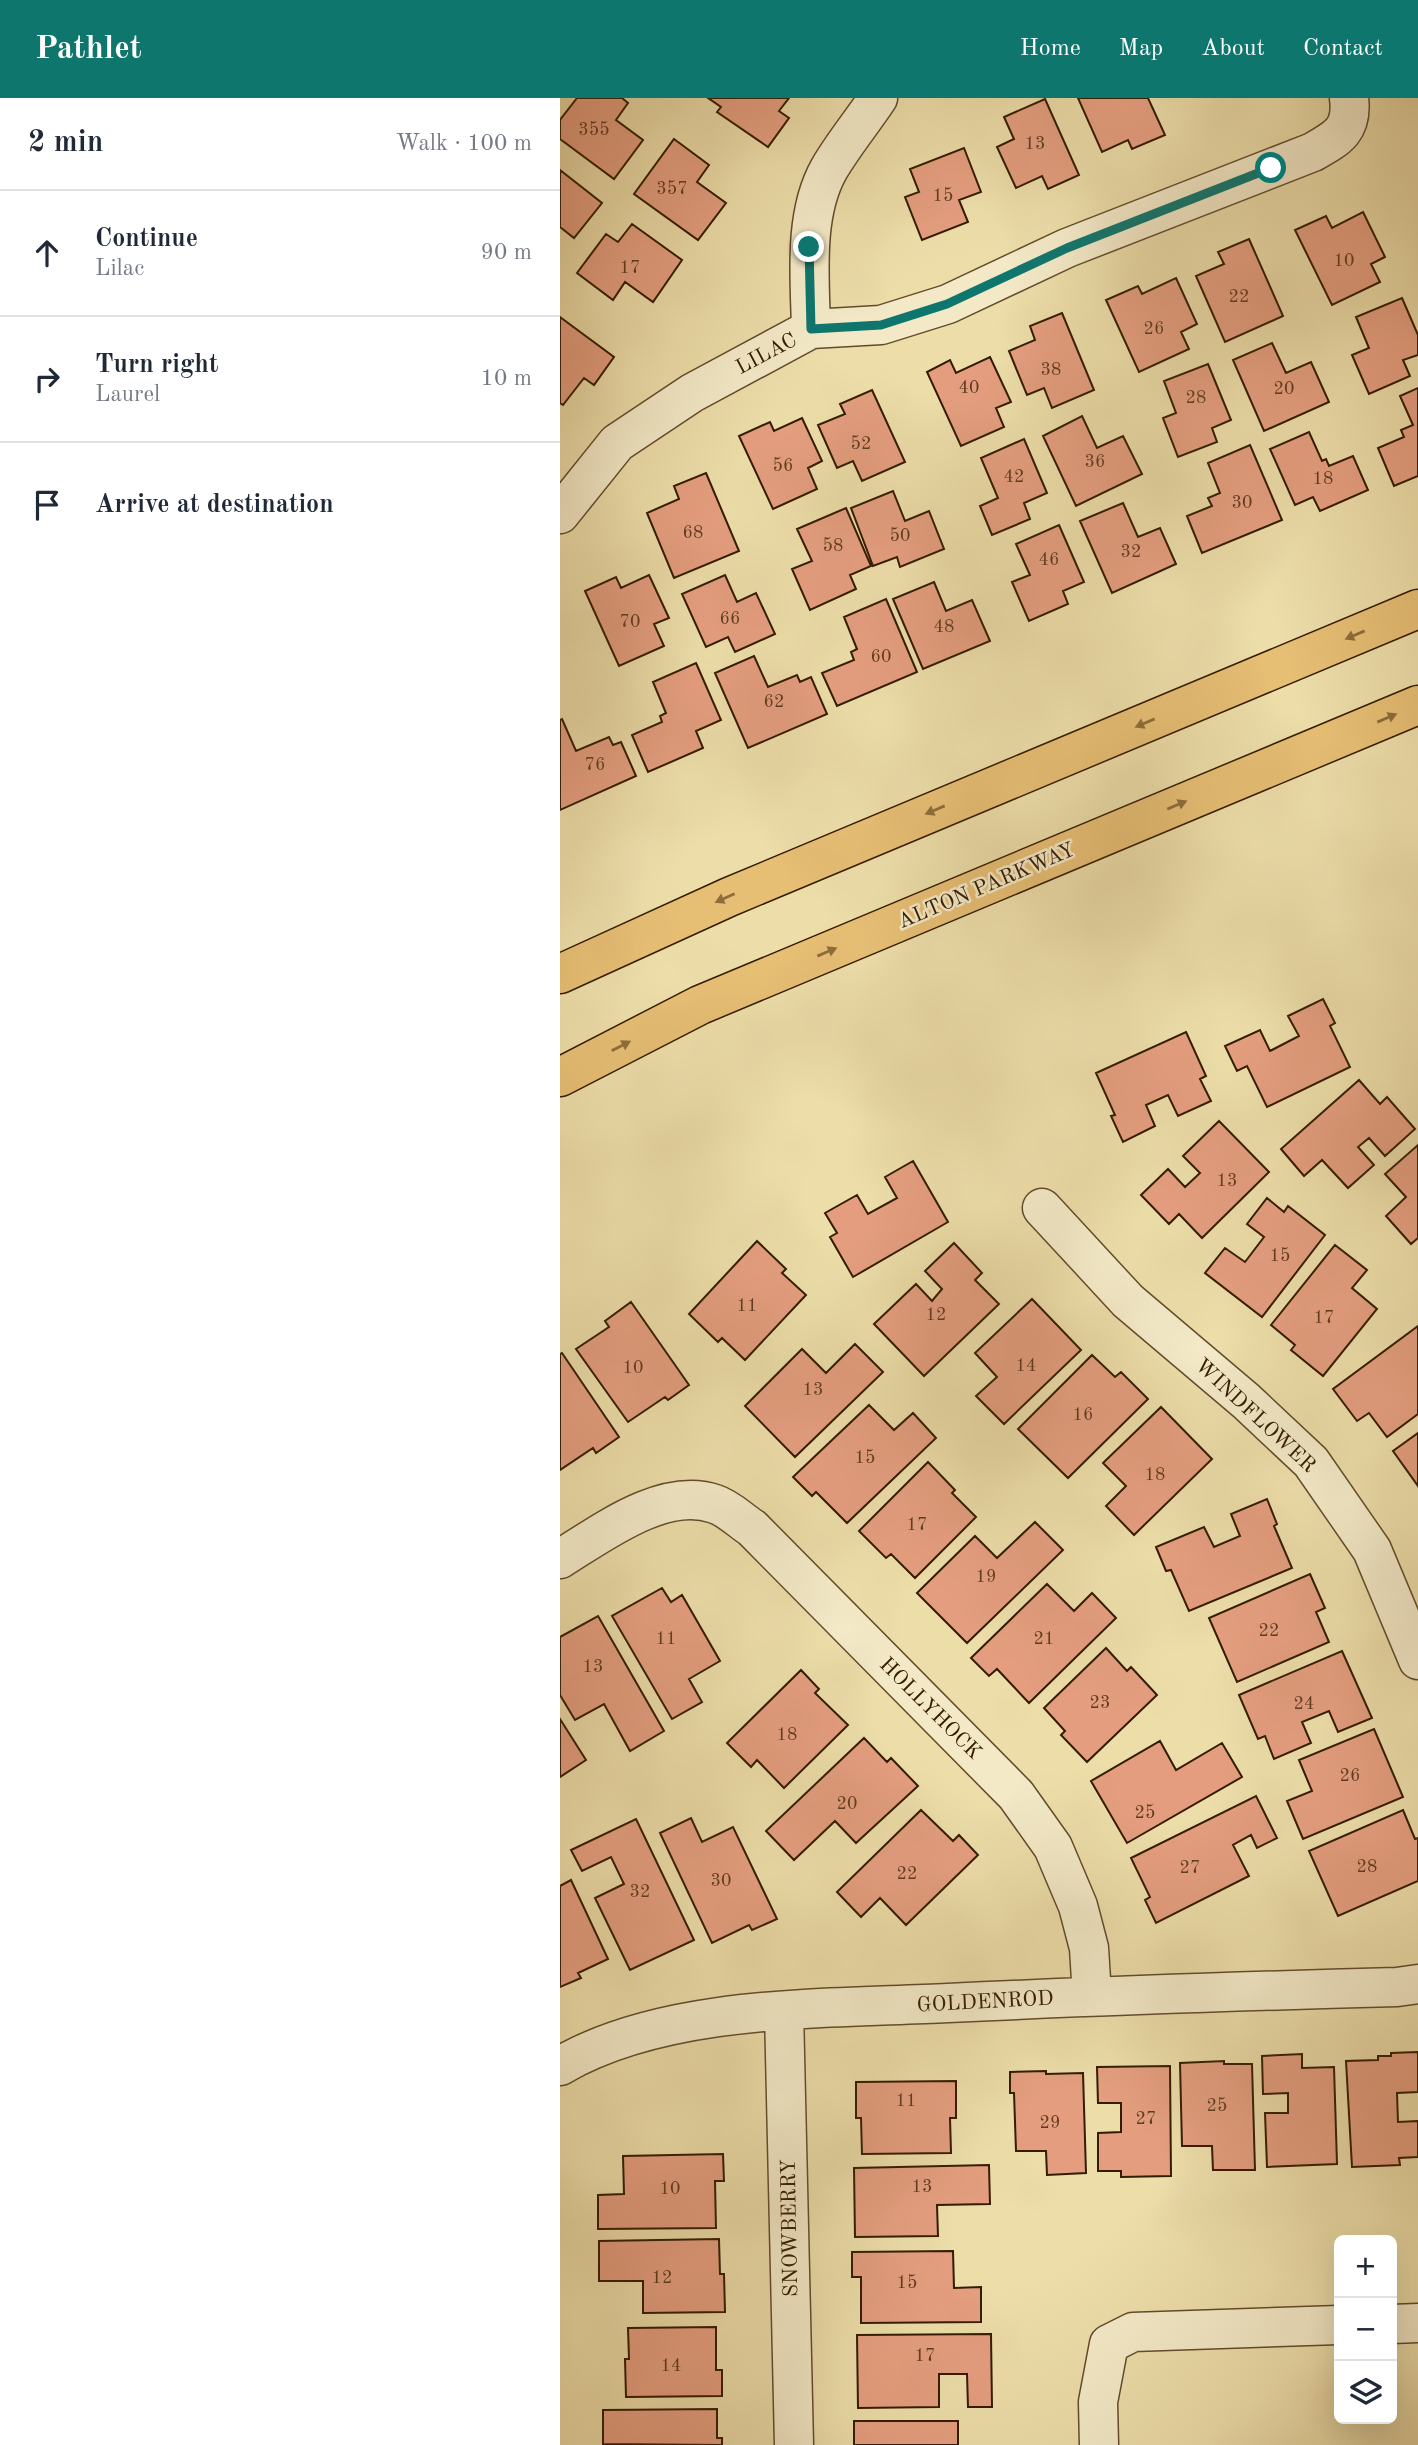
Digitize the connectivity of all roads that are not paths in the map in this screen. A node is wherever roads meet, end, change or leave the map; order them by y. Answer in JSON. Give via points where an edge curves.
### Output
{"nodes":[{"id":1,"x":878,"y":98,"type":"edge"},
{"id":2,"x":1350,"y":106,"type":"edge"},
{"id":3,"x":811,"y":329,"type":"junction"},
{"id":4,"x":560,"y":514,"type":"edge"},
{"id":5,"x":1418,"y":609,"type":"edge"},
{"id":6,"x":1418,"y":705,"type":"edge"},
{"id":7,"x":560,"y":974,"type":"edge"},
{"id":8,"x":560,"y":1077,"type":"edge"},
{"id":9,"x":1042,"y":1208,"type":"dead end"},
{"id":10,"x":560,"y":1559,"type":"edge"},
{"id":11,"x":1405,"y":1592,"type":"edge"},
{"id":12,"x":1418,"y":1660,"type":"edge"},
{"id":13,"x":1418,"y":1984,"type":"edge"},
{"id":14,"x":1092,"y":1996,"type":"junction"},
{"id":15,"x":784,"y":2011,"type":"junction"},
{"id":16,"x":560,"y":2066,"type":"edge"},
{"id":17,"x":1418,"y":2323,"type":"edge"},
{"id":18,"x":1397,"y":2324,"type":"edge"},
{"id":19,"x":1334,"y":2325,"type":"edge"},
{"id":20,"x":794,"y":2445,"type":"edge"},
{"id":21,"x":1099,"y":2445,"type":"edge"}],
"edges":[{"from":1,"to":3,"type":"street","via":[[828,171],[817,205],[809,247]]},
{"from":2,"to":3,"type":"street","name":"LILAC","via":[[1340,136],[1313,152],[1067,248],[947,304],[881,325]]},
{"from":3,"to":4,"type":"street","name":"LILAC","via":[[692,393],[617,443]]},
{"from":5,"to":7,"type":"main road","one_way":true,"via":[[729,897]]},
{"from":8,"to":6,"type":"main road","name":"ALTON PARKWAY","one_way":true,"via":[[701,1005]]},
{"from":9,"to":11,"type":"street","name":"WINDFLOWER","via":[[1128,1301],[1311,1462]]},
{"from":10,"to":14,"type":"street","name":"HOLLYHOCK","via":[[621,1521],[673,1501],[718,1504],[752,1528],[1017,1795],[1053,1847],[1078,1906]]},
{"from":11,"to":12,"type":"street","name":"WINDFLOWER"},
{"from":13,"to":14,"type":"street","name":"GOLDENROD"},
{"from":14,"to":15,"type":"street","name":"GOLDENROD"},
{"from":15,"to":16,"type":"street","name":"GOLDENROD","via":[[682,2022],[586,2051]]},
{"from":15,"to":20,"type":"street","name":"SNOWBERRY"},
{"from":17,"to":18,"type":"street"},
{"from":19,"to":21,"type":"street","via":[[1133,2332],[1109,2344],[1098,2402]]}]}
